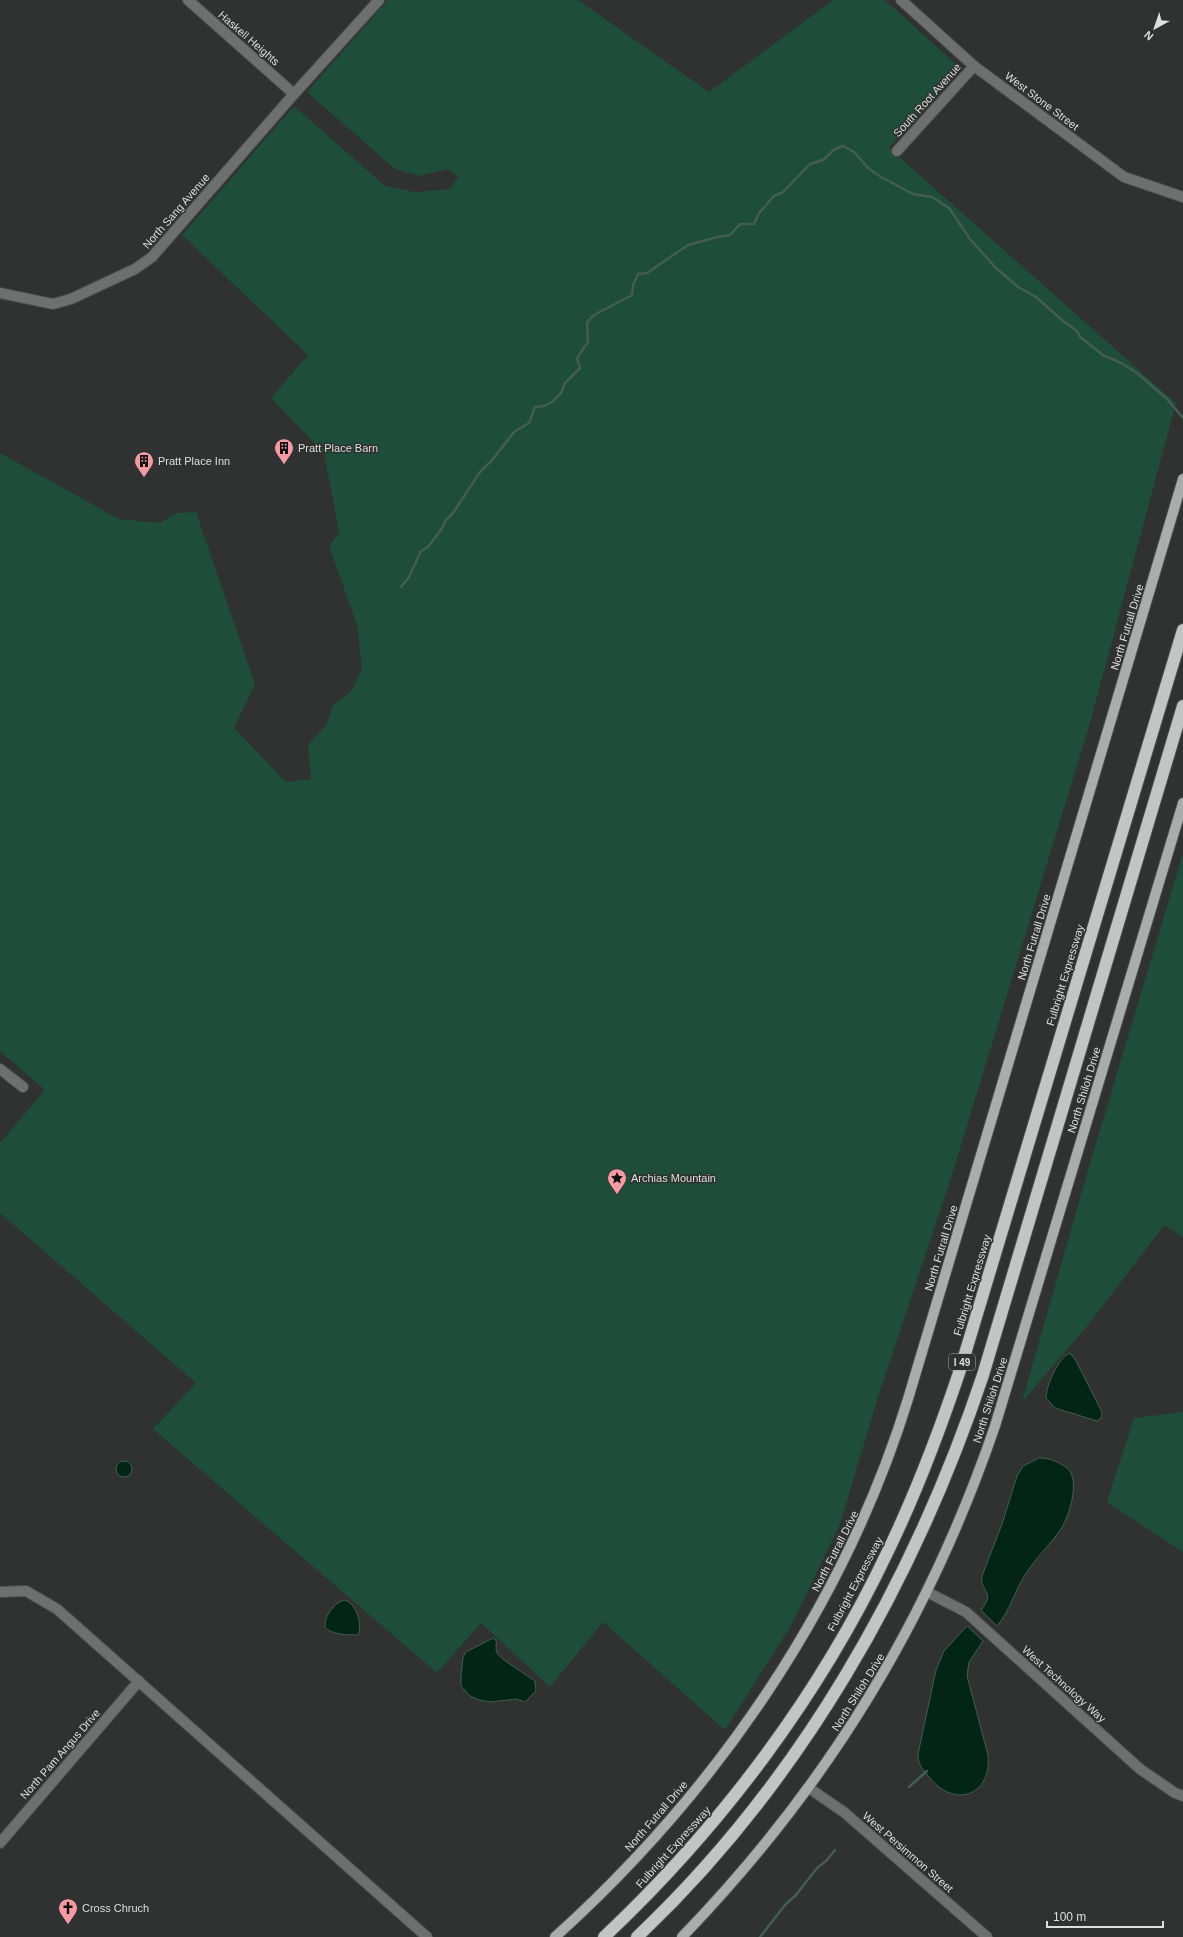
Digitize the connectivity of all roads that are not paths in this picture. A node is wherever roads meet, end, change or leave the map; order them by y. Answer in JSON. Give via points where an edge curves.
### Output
{"nodes":[{"id":1,"x":188,"y":0,"type":"edge"},
{"id":2,"x":379,"y":0,"type":"edge"},
{"id":3,"x":901,"y":0,"type":"edge"},
{"id":4,"x":974,"y":66,"type":"junction"},
{"id":5,"x":294,"y":94,"type":"junction"},
{"id":6,"x":897,"y":151,"type":"dead end"},
{"id":7,"x":1183,"y":197,"type":"edge"},
{"id":8,"x":0,"y":293,"type":"edge"},
{"id":9,"x":1183,"y":479,"type":"edge"},
{"id":10,"x":1183,"y":630,"type":"edge"},
{"id":11,"x":1183,"y":706,"type":"edge"},
{"id":12,"x":1183,"y":803,"type":"edge"},
{"id":13,"x":0,"y":1069,"type":"edge"},
{"id":14,"x":23,"y":1087,"type":"dead end"},
{"id":15,"x":0,"y":1592,"type":"edge"},
{"id":16,"x":927,"y":1592,"type":"junction"},
{"id":17,"x":139,"y":1681,"type":"junction"},
{"id":18,"x":810,"y":1788,"type":"junction"},
{"id":19,"x":1183,"y":1796,"type":"edge"},
{"id":20,"x":0,"y":1843,"type":"edge"},
{"id":21,"x":427,"y":1937,"type":"edge"},
{"id":22,"x":555,"y":1937,"type":"edge"},
{"id":23,"x":604,"y":1937,"type":"edge"},
{"id":24,"x":637,"y":1937,"type":"edge"},
{"id":25,"x":682,"y":1937,"type":"edge"},
{"id":26,"x":987,"y":1937,"type":"edge"}],
"edges":[{"from":1,"to":5,"type":"street","name":"Haskell Heights"},
{"from":2,"to":5,"type":"street","name":"North Sang Avenue"},
{"from":3,"to":4,"type":"street","name":"West Stone Street"},
{"from":4,"to":6,"type":"street","name":"South Root Avenue"},
{"from":4,"to":7,"type":"street","name":"West Stone Street","via":[[1124,177]]},
{"from":5,"to":8,"type":"street","name":"North Sang Avenue","via":[[152,257],[135,270],[71,299],[53,304]]},
{"from":9,"to":22,"type":"main road","name":"North Futrall Drive","via":[[897,1436],[869,1509],[826,1596],[740,1730],[686,1800],[643,1850]]},
{"from":10,"to":23,"type":"highway","name":"Fulbright Expressway","number":"I 49","via":[[961,1367],[933,1446],[903,1518],[845,1631],[817,1678],[767,1751],[719,1815],[658,1884]]},
{"from":11,"to":24,"type":"highway","number":"I 49","via":[[983,1375],[958,1445],[924,1527],[864,1645],[817,1720],[731,1835]]},
{"from":12,"to":16,"type":"main road","name":"North Shiloh Drive","via":[[995,1426],[961,1518]]},
{"from":13,"to":14,"type":"street"},
{"from":15,"to":17,"type":"street","via":[[26,1591],[57,1609]]},
{"from":16,"to":18,"type":"main road","name":"North Shiloh Drive","via":[[890,1664]]},
{"from":16,"to":19,"type":"street","name":"West Technology Way","via":[[966,1612],[1140,1769]]},
{"from":17,"to":20,"type":"street","name":"North Pam Angus Drive"},
{"from":17,"to":21,"type":"street"},
{"from":18,"to":25,"type":"main road","name":"North Shiloh Drive","via":[[758,1853]]},
{"from":18,"to":26,"type":"street","name":"West Persimmon Street","via":[[845,1813]]}]}
